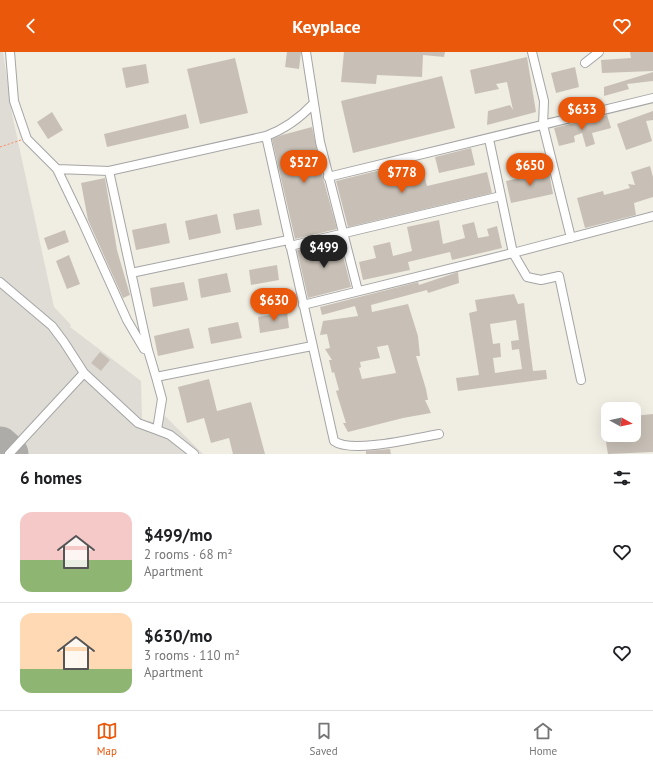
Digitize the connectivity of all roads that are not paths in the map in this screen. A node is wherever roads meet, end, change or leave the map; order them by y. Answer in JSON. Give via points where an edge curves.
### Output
{"nodes":[{"id":1,"x":10,"y":52,"type":"edge"},
{"id":2,"x":306,"y":52,"type":"edge"},
{"id":3,"x":532,"y":52,"type":"edge"},
{"id":4,"x":599,"y":52,"type":"edge"},
{"id":5,"x":585,"y":63,"type":"dead end"},
{"id":6,"x":653,"y":98,"type":"edge"},
{"id":7,"x":313,"y":104,"type":"junction"},
{"id":8,"x":543,"y":125,"type":"junction"},
{"id":9,"x":266,"y":136,"type":"junction"},
{"id":10,"x":489,"y":139,"type":"junction"},
{"id":11,"x":57,"y":169,"type":"junction"},
{"id":12,"x":109,"y":171,"type":"junction"},
{"id":13,"x":328,"y":177,"type":"junction"},
{"id":14,"x":501,"y":196,"type":"junction"},
{"id":15,"x":653,"y":216,"type":"edge"},
{"id":16,"x":345,"y":234,"type":"junction"},
{"id":17,"x":571,"y":238,"type":"junction"},
{"id":18,"x":289,"y":243,"type":"junction"},
{"id":19,"x":514,"y":253,"type":"junction"},
{"id":20,"x":131,"y":274,"type":"junction"},
{"id":21,"x":0,"y":282,"type":"edge"},
{"id":22,"x":358,"y":291,"type":"junction"},
{"id":23,"x":303,"y":305,"type":"junction"},
{"id":24,"x":312,"y":346,"type":"junction"},
{"id":25,"x":148,"y":350,"type":"junction"},
{"id":26,"x":84,"y":373,"type":"junction"},
{"id":27,"x":156,"y":377,"type":"junction"},
{"id":28,"x":581,"y":380,"type":"dead end"},
{"id":29,"x":157,"y":430,"type":"junction"},
{"id":30,"x":438,"y":434,"type":"dead end"},
{"id":31,"x":9,"y":454,"type":"edge"},
{"id":32,"x":194,"y":454,"type":"edge"}],
"edges":[{"from":1,"to":11,"type":"lane","via":[[14,101],[27,139]]},
{"from":2,"to":7,"type":"lane"},
{"from":3,"to":8,"type":"lane","via":[[544,101]]},
{"from":4,"to":5,"type":"lane"},
{"from":6,"to":8,"type":"lane"},
{"from":7,"to":9,"type":"lane","via":[[281,131]]},
{"from":7,"to":13,"type":"lane"},
{"from":8,"to":10,"type":"lane"},
{"from":8,"to":17,"type":"lane"},
{"from":9,"to":12,"type":"lane"},
{"from":9,"to":18,"type":"lane"},
{"from":10,"to":13,"type":"lane"},
{"from":10,"to":14,"type":"lane"},
{"from":11,"to":12,"type":"lane"},
{"from":11,"to":25,"type":"lane","via":[[127,320],[144,349]]},
{"from":12,"to":20,"type":"lane"},
{"from":13,"to":16,"type":"lane"},
{"from":14,"to":16,"type":"lane"},
{"from":14,"to":19,"type":"lane"},
{"from":15,"to":17,"type":"lane"},
{"from":16,"to":18,"type":"lane"},
{"from":16,"to":22,"type":"lane"},
{"from":17,"to":19,"type":"lane"},
{"from":18,"to":20,"type":"lane"},
{"from":18,"to":23,"type":"lane"},
{"from":19,"to":22,"type":"lane"},
{"from":19,"to":28,"type":"lane","via":[[526,277],[541,280],[559,276]]},
{"from":20,"to":25,"type":"lane"},
{"from":21,"to":26,"type":"lane","via":[[52,326]]},
{"from":22,"to":23,"type":"lane"},
{"from":23,"to":24,"type":"lane"},
{"from":24,"to":27,"type":"lane"},
{"from":24,"to":30,"type":"lane","via":[[332,436],[337,443],[349,446],[374,445]]},
{"from":25,"to":27,"type":"lane"},
{"from":26,"to":29,"type":"lane","via":[[138,423]]},
{"from":26,"to":31,"type":"lane"},
{"from":27,"to":29,"type":"lane","via":[[162,399]]},
{"from":29,"to":32,"type":"lane","via":[[170,435]]}]}
